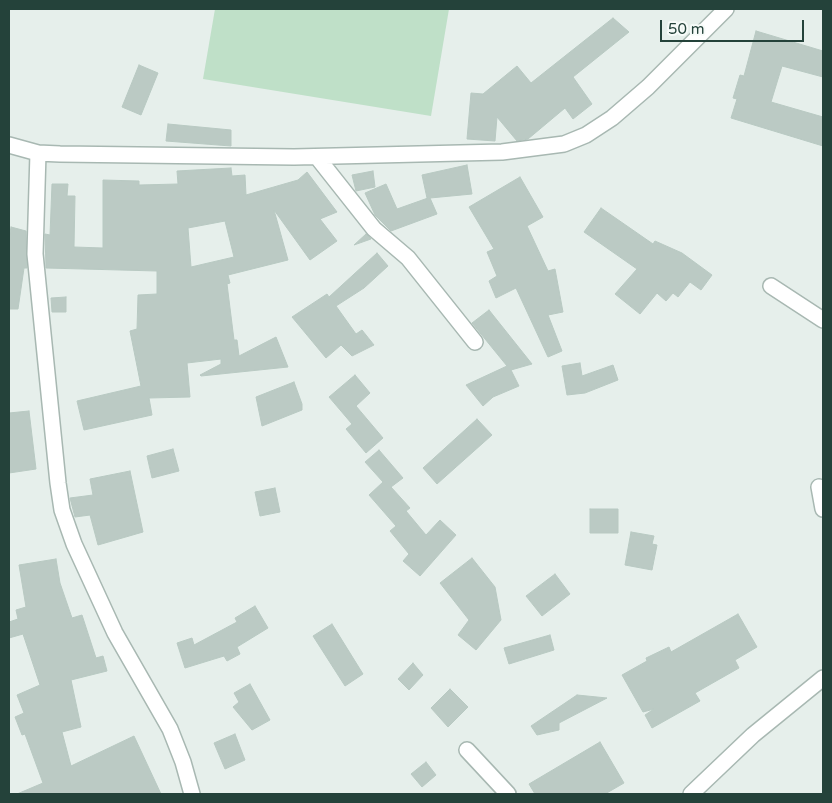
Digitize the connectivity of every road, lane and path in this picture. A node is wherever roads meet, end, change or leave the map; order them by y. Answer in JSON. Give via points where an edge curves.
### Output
{"nodes":[{"id":1,"x":726,"y":9,"type":"edge"},
{"id":2,"x":9,"y":145,"type":"edge"},
{"id":3,"x":38,"y":153,"type":"junction"},
{"id":4,"x":317,"y":157,"type":"junction"},
{"id":5,"x":771,"y":286,"type":"dead end"},
{"id":6,"x":823,"y":320,"type":"edge"},
{"id":7,"x":475,"y":342,"type":"dead end"},
{"id":8,"x":819,"y":487,"type":"dead end"},
{"id":9,"x":823,"y":509,"type":"edge"},
{"id":10,"x":823,"y":678,"type":"edge"},
{"id":11,"x":467,"y":750,"type":"dead end"},
{"id":12,"x":192,"y":794,"type":"edge"},
{"id":13,"x":508,"y":794,"type":"edge"},
{"id":14,"x":690,"y":794,"type":"edge"}],
"edges":[{"from":1,"to":4,"type":"street","via":[[612,118],[586,135],[564,144],[502,152]]},
{"from":2,"to":3,"type":"street"},
{"from":3,"to":4,"type":"street"},
{"from":3,"to":12,"type":"street","via":[[36,254],[62,510],[115,633],[170,729]]},
{"from":4,"to":7,"type":"street","via":[[374,229],[408,258]]},
{"from":5,"to":6,"type":"street"},
{"from":8,"to":9,"type":"street"},
{"from":10,"to":14,"type":"street","via":[[753,735]]},
{"from":11,"to":13,"type":"street"}]}
